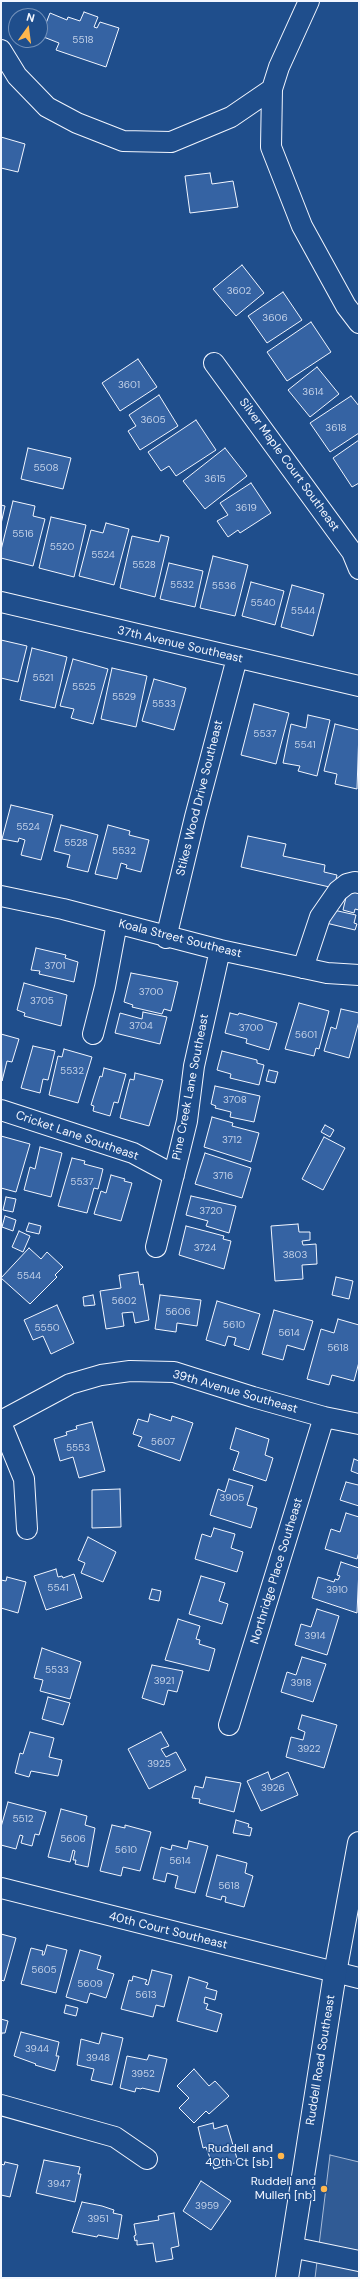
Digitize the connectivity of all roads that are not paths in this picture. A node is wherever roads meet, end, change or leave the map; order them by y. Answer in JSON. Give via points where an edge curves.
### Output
{"nodes":[{"id":1,"x":309,"y":1,"type":"edge"},
{"id":2,"x":1,"y":50,"type":"edge"},
{"id":3,"x":272,"y":89,"type":"junction"},
{"id":4,"x":359,"y":323,"type":"edge"},
{"id":5,"x":214,"y":363,"type":"dead end"},
{"id":6,"x":359,"y":570,"type":"edge"},
{"id":7,"x":1,"y":602,"type":"edge"},
{"id":8,"x":237,"y":658,"type":"junction"},
{"id":9,"x":358,"y":680,"type":"edge"},
{"id":10,"x":359,"y":883,"type":"edge"},
{"id":11,"x":1,"y":896,"type":"edge"},
{"id":12,"x":117,"y":923,"type":"junction"},
{"id":13,"x":166,"y":938,"type":"junction"},
{"id":14,"x":220,"y":950,"type":"junction"},
{"id":15,"x":303,"y":968,"type":"junction"},
{"id":16,"x":359,"y":975,"type":"edge"},
{"id":17,"x":93,"y":1034,"type":"dead end"},
{"id":18,"x":1,"y":1110,"type":"edge"},
{"id":19,"x":174,"y":1174,"type":"junction"},
{"id":20,"x":156,"y":1248,"type":"dead end"},
{"id":21,"x":324,"y":1417,"type":"junction"},
{"id":22,"x":1,"y":1422,"type":"edge"},
{"id":23,"x":359,"y":1424,"type":"edge"},
{"id":24,"x":27,"y":1529,"type":"dead end"},
{"id":25,"x":229,"y":1725,"type":"dead end"},
{"id":26,"x":359,"y":1843,"type":"edge"},
{"id":27,"x":1,"y":1888,"type":"edge"},
{"id":28,"x":335,"y":1973,"type":"junction"},
{"id":29,"x":359,"y":1978,"type":"edge"},
{"id":30,"x":1,"y":2105,"type":"edge"},
{"id":31,"x":147,"y":2159,"type":"dead end"},
{"id":32,"x":291,"y":2247,"type":"junction"},
{"id":33,"x":359,"y":2261,"type":"edge"},
{"id":34,"x":287,"y":2278,"type":"edge"}],
"edges":[{"from":1,"to":3,"type":"street","via":[[279,67]]},
{"from":2,"to":3,"type":"street","via":[[17,76],[47,107],[77,123],[123,141],[172,142],[231,116]]},
{"from":3,"to":4,"type":"street","via":[[271,147],[302,226],[346,306]]},
{"from":5,"to":6,"type":"street","name":"Silver Maple Court Southeast","via":[[352,552]]},
{"from":7,"to":8,"type":"street","name":"37th Avenue Southeast"},
{"from":8,"to":9,"type":"street","name":"37th Avenue Southeast"},
{"from":8,"to":13,"type":"street","name":"Stikes Wood Drive Southeast","via":[[194,817]]},
{"from":10,"to":15,"type":"street","via":[[347,884],[338,891],[320,917]]},
{"from":11,"to":12,"type":"street","name":"Koala Street Southeast"},
{"from":12,"to":13,"type":"street","name":"Koala Street Southeast"},
{"from":12,"to":17,"type":"street","via":[[105,988]]},
{"from":13,"to":14,"type":"street","name":"Koala Street Southeast"},
{"from":14,"to":15,"type":"street","name":"Koala Street Southeast"},
{"from":14,"to":19,"type":"street","name":"Pine Creek Lane Southeast","via":[[194,1066],[187,1121]]},
{"from":15,"to":16,"type":"street","name":"Koala Street Southeast","via":[[327,974]]},
{"from":18,"to":19,"type":"street","name":"Cricket Lane Southeast","via":[[133,1153]]},
{"from":19,"to":20,"type":"street","name":"Pine Creek Lane Southeast"},
{"from":21,"to":22,"type":"street","name":"39th Avenue Southeast","via":[[174,1372],[130,1371],[101,1375],[70,1384]]},
{"from":21,"to":23,"type":"street","name":"39th Avenue Southeast"},
{"from":21,"to":25,"type":"street","name":"Northridge Place Southeast"},
{"from":22,"to":24,"type":"street","via":[[24,1479]]},
{"from":26,"to":28,"type":"main road","name":"Ruddell Road Southeast"},
{"from":27,"to":28,"type":"street","name":"40th Court Southeast"},
{"from":28,"to":29,"type":"street","name":"40th Court Southeast"},
{"from":28,"to":32,"type":"main road","name":"Ruddell Road Southeast"},
{"from":30,"to":31,"type":"street","via":[[115,2137]]},
{"from":32,"to":33,"type":"street"},
{"from":32,"to":34,"type":"main road","name":"Ruddell Road Southeast"}]}
